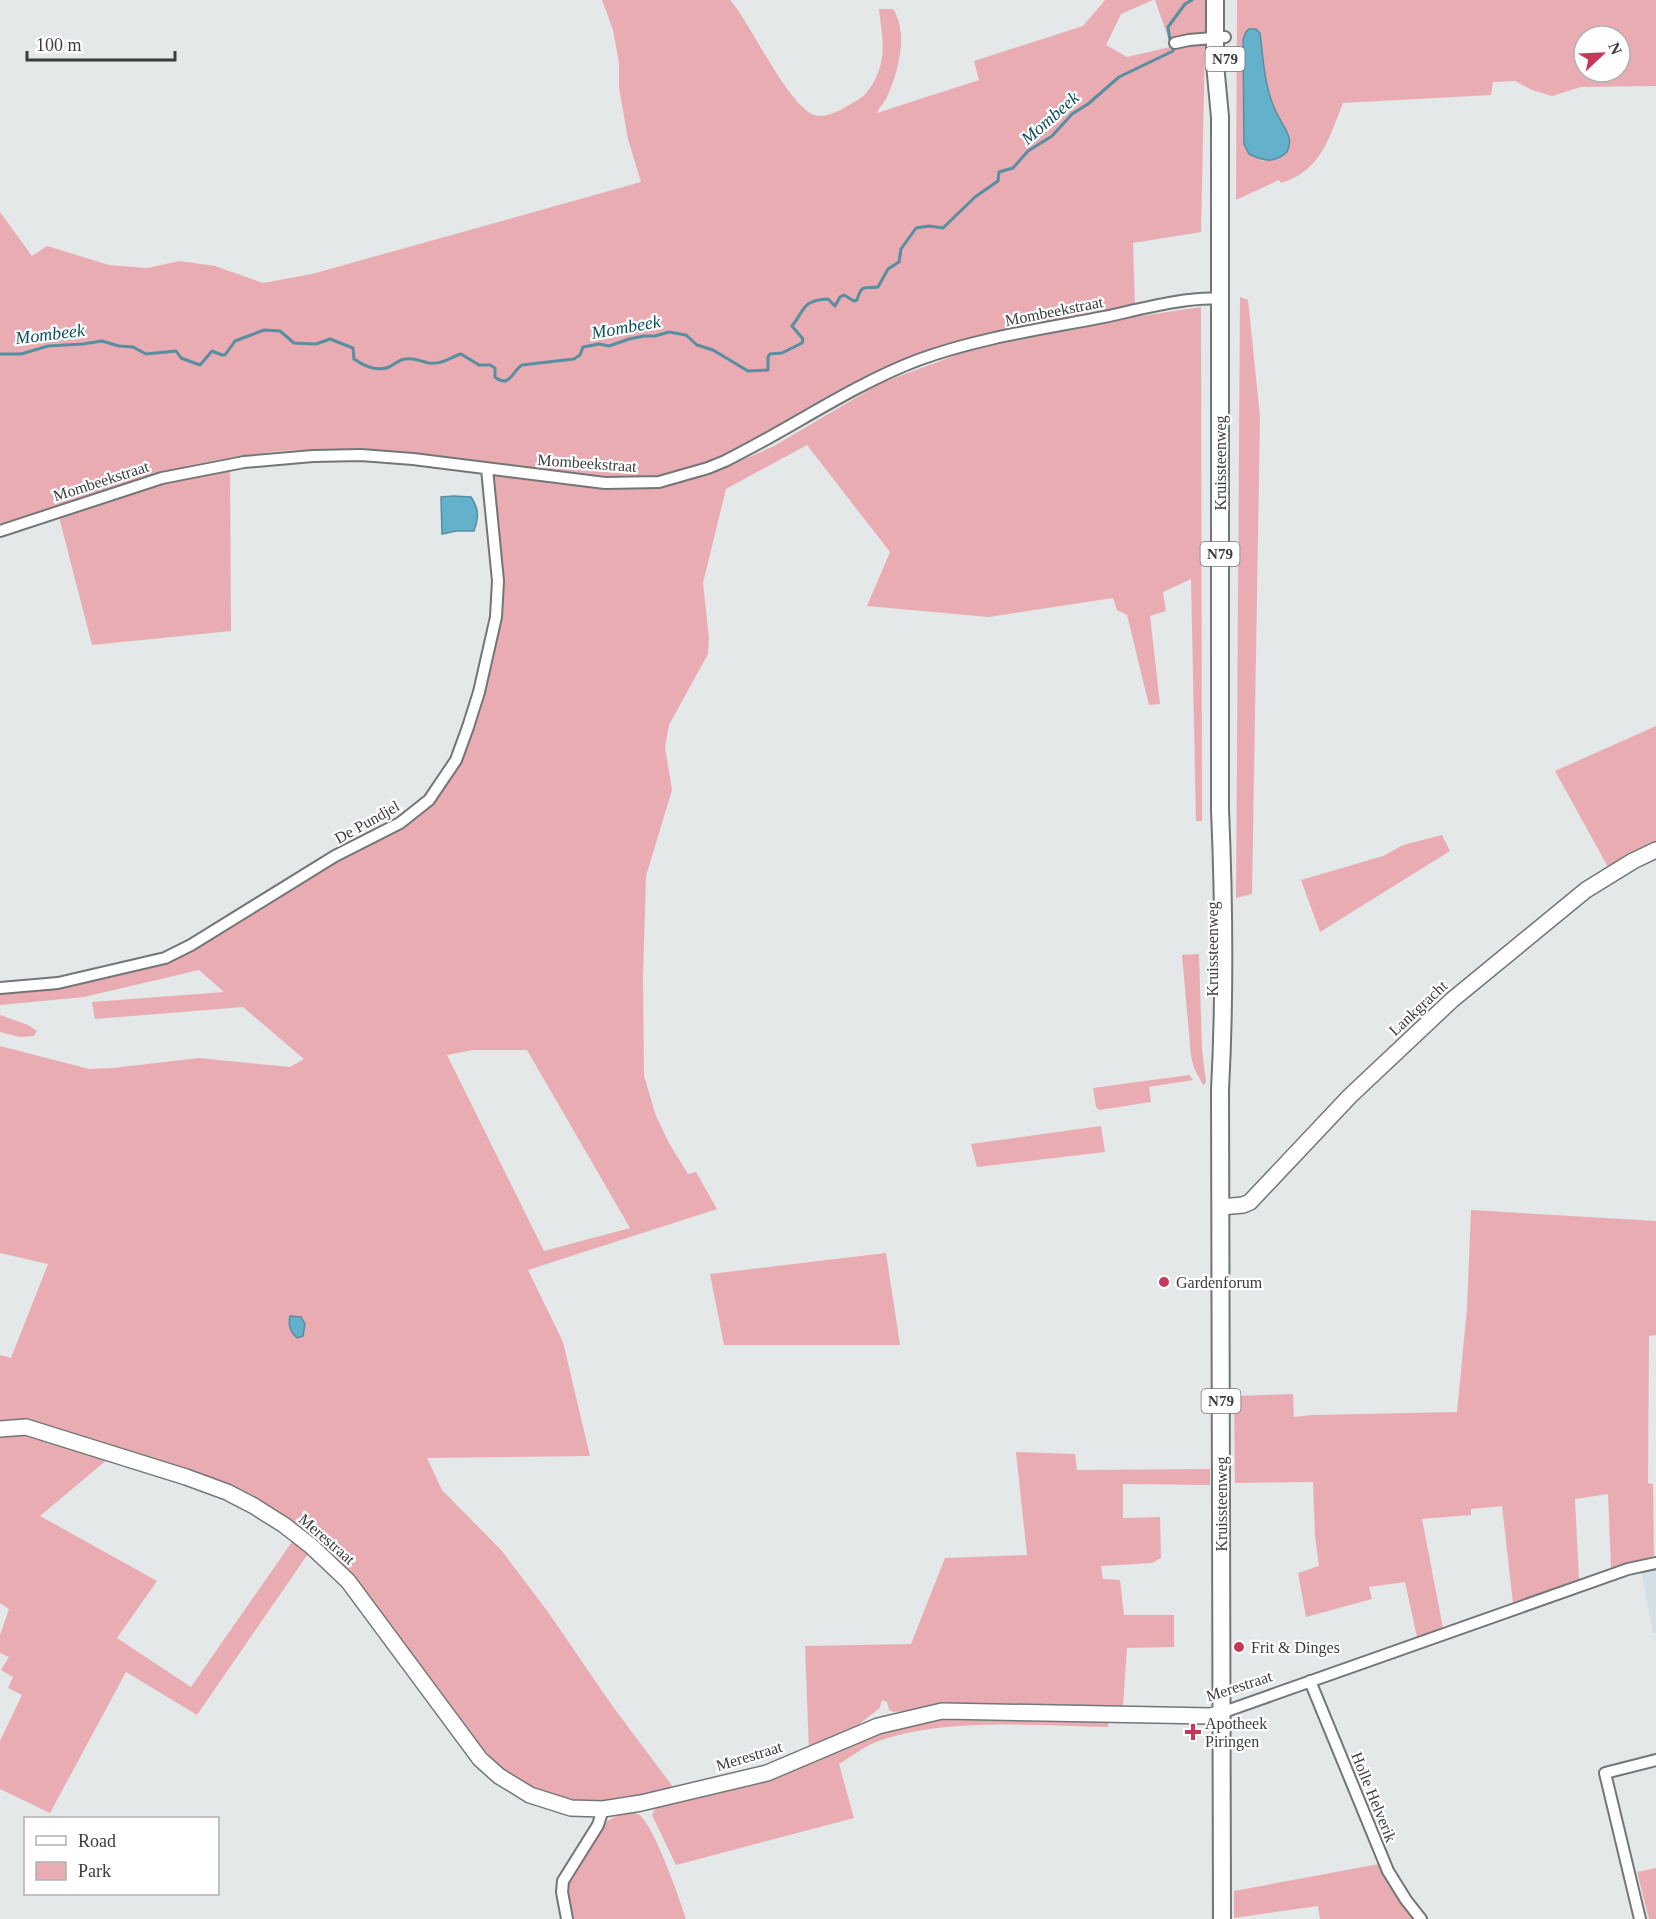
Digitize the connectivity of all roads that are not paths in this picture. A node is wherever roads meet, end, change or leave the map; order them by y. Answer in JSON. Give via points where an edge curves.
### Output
{"nodes":[{"id":1,"x":1215,"y":0,"type":"edge"},
{"id":2,"x":1225,"y":0,"type":"edge"},
{"id":3,"x":1220,"y":37,"type":"junction"},
{"id":4,"x":1175,"y":43,"type":"dead end"},
{"id":5,"x":1220,"y":299,"type":"junction"},
{"id":6,"x":487,"y":469,"type":"junction"},
{"id":7,"x":0,"y":531,"type":"edge"},
{"id":8,"x":1656,"y":850,"type":"edge"},
{"id":9,"x":0,"y":988,"type":"edge"},
{"id":10,"x":1221,"y":1207,"type":"junction"},
{"id":11,"x":0,"y":1429,"type":"edge"},
{"id":12,"x":1656,"y":1563,"type":"edge"},
{"id":13,"x":1310,"y":1681,"type":"junction"},
{"id":14,"x":1221,"y":1713,"type":"junction"},
{"id":15,"x":1656,"y":1760,"type":"edge"},
{"id":16,"x":603,"y":1809,"type":"junction"},
{"id":17,"x":567,"y":1919,"type":"edge"},
{"id":18,"x":1222,"y":1919,"type":"edge"},
{"id":19,"x":1421,"y":1919,"type":"edge"},
{"id":20,"x":1640,"y":1919,"type":"edge"}],
"edges":[{"from":1,"to":3,"type":"main road","name":"Kruissteenweg","number":"N79"},
{"from":2,"to":3,"type":"main road","name":"Kruissteenweg","number":"N79"},
{"from":3,"to":4,"type":"street"},
{"from":3,"to":5,"type":"main road","name":"Kruissteenweg","number":"N79","via":[[1225,66],[1220,117]]},
{"from":5,"to":6,"type":"street","name":"Mombeekstraat","via":[[1141,309],[963,345],[864,384],[725,461],[659,482],[604,483]]},
{"from":5,"to":10,"type":"main road","name":"Kruissteenweg","number":"N79"},
{"from":6,"to":7,"type":"street","name":"Mombeekstraat","via":[[361,455],[244,462],[162,478]]},
{"from":6,"to":9,"type":"street","name":"De Pundjel","via":[[497,570],[496,616],[479,692],[456,760],[429,800],[400,823],[335,856],[165,958],[58,983]]},
{"from":8,"to":10,"type":"street","name":"Lankgracht","via":[[1586,890],[1452,1000],[1350,1096],[1250,1202]]},
{"from":10,"to":14,"type":"main road","name":"Kruissteenweg","number":"N79"},
{"from":11,"to":16,"type":"street","name":"Merestraat","via":[[26,1427],[186,1477],[254,1506],[311,1546],[348,1581],[480,1759],[499,1776],[550,1802],[571,1808]]},
{"from":12,"to":13,"type":"street","name":"Merestraat","via":[[1628,1569]]},
{"from":13,"to":14,"type":"street","name":"Merestraat"},
{"from":13,"to":19,"type":"street","name":"Holle Helverik","via":[[1388,1871]]},
{"from":14,"to":16,"type":"street","name":"Merestraat","via":[[1211,1716],[942,1711],[878,1726],[767,1773]]},
{"from":14,"to":18,"type":"main road","name":"Kruissteenweg","number":"N79"},
{"from":15,"to":20,"type":"street","via":[[1605,1773]]},
{"from":16,"to":17,"type":"street","via":[[598,1826],[563,1881]]}]}
